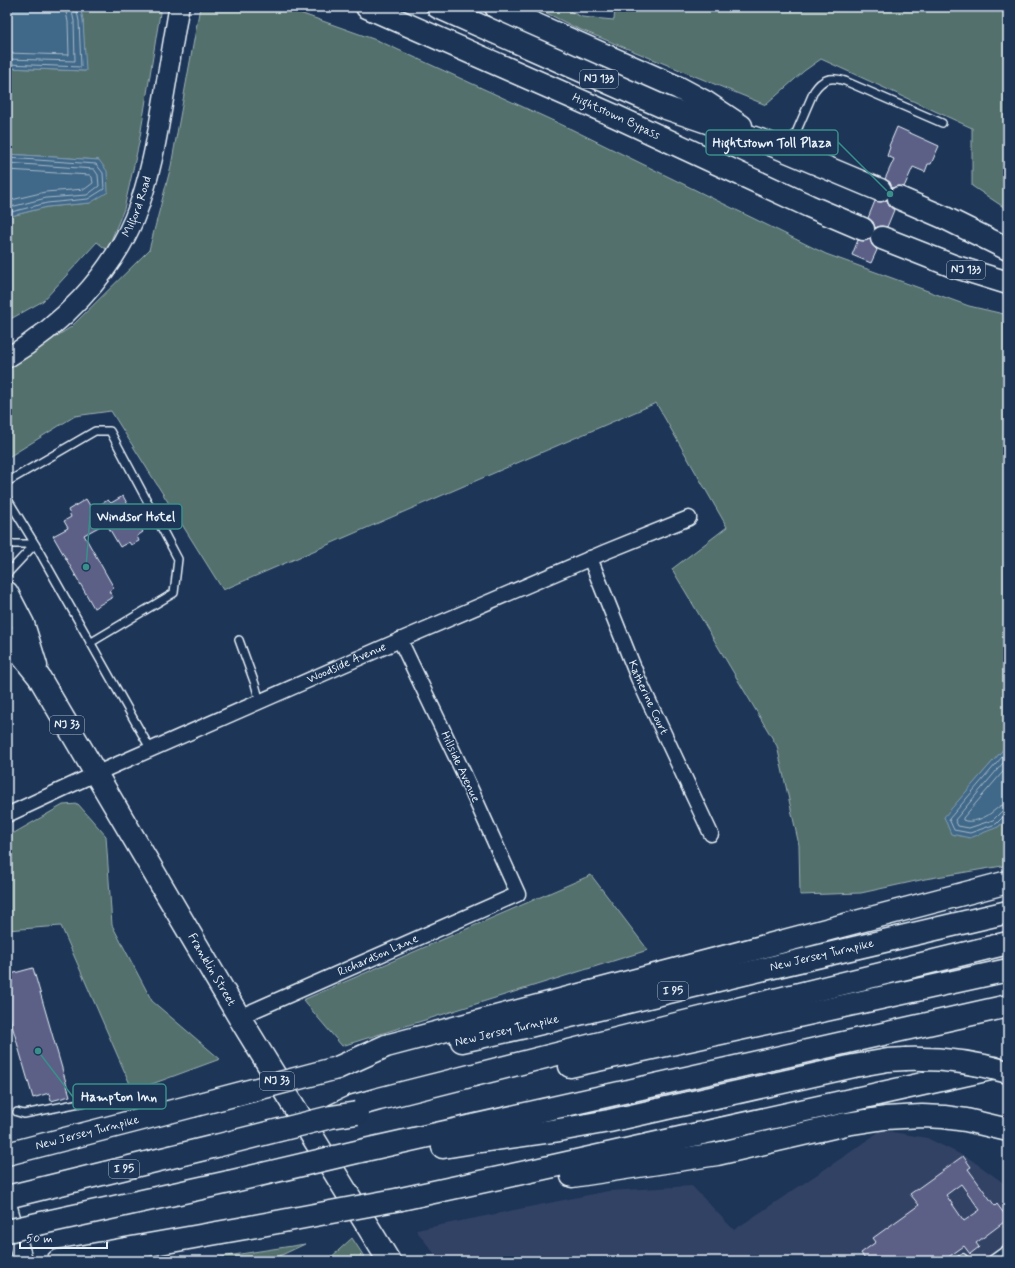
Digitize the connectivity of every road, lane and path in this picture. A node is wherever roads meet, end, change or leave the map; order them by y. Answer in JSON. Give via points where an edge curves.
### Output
{"nodes":[{"id":1,"x":179,"y":7,"type":"edge"},
{"id":2,"x":438,"y":7,"type":"edge"},
{"id":3,"x":496,"y":7,"type":"edge"},
{"id":4,"x":368,"y":8,"type":"edge"},
{"id":5,"x":942,"y":123,"type":"dead end"},
{"id":6,"x":763,"y":141,"type":"junction"},
{"id":7,"x":788,"y":151,"type":"junction"},
{"id":8,"x":1008,"y":249,"type":"edge"},
{"id":9,"x":1008,"y":283,"type":"edge"},
{"id":10,"x":7,"y":358,"type":"edge"},
{"id":11,"x":7,"y":482,"type":"edge"},
{"id":12,"x":7,"y":498,"type":"edge"},
{"id":13,"x":689,"y":518,"type":"dead end"},
{"id":14,"x":7,"y":544,"type":"edge"},
{"id":15,"x":35,"y":544,"type":"junction"},
{"id":16,"x":590,"y":558,"type":"junction"},
{"id":17,"x":7,"y":574,"type":"edge"},
{"id":18,"x":7,"y":593,"type":"edge"},
{"id":19,"x":7,"y":637,"type":"edge"},
{"id":20,"x":239,"y":640,"type":"dead end"},
{"id":21,"x":400,"y":640,"type":"junction"},
{"id":22,"x":90,"y":643,"type":"junction"},
{"id":23,"x":39,"y":676,"type":"junction"},
{"id":24,"x":260,"y":702,"type":"junction"},
{"id":25,"x":151,"y":750,"type":"junction"},
{"id":26,"x":95,"y":774,"type":"junction"},
{"id":27,"x":7,"y":815,"type":"edge"},
{"id":28,"x":711,"y":834,"type":"dead end"},
{"id":29,"x":1008,"y":882,"type":"edge"},
{"id":30,"x":518,"y":894,"type":"joint"},
{"id":31,"x":1008,"y":912,"type":"edge"},
{"id":32,"x":1008,"y":943,"type":"edge"},
{"id":33,"x":1008,"y":970,"type":"edge"},
{"id":34,"x":1008,"y":1006,"type":"edge"},
{"id":35,"x":239,"y":1017,"type":"junction"},
{"id":36,"x":1008,"y":1065,"type":"edge"},
{"id":37,"x":337,"y":1068,"type":"junction"},
{"id":38,"x":1008,"y":1072,"type":"edge"},
{"id":39,"x":122,"y":1092,"type":"dead end"},
{"id":40,"x":356,"y":1109,"type":"junction"},
{"id":41,"x":17,"y":1112,"type":"dead end"},
{"id":42,"x":1008,"y":1130,"type":"edge"},
{"id":43,"x":7,"y":1154,"type":"edge"},
{"id":44,"x":367,"y":1156,"type":"junction"},
{"id":45,"x":444,"y":1189,"type":"junction"},
{"id":46,"x":7,"y":1197,"type":"edge"},
{"id":47,"x":7,"y":1206,"type":"edge"},
{"id":48,"x":7,"y":1231,"type":"edge"},
{"id":49,"x":1008,"y":1248,"type":"edge"},
{"id":50,"x":61,"y":1260,"type":"edge"},
{"id":51,"x":23,"y":1261,"type":"edge"},
{"id":52,"x":389,"y":1261,"type":"edge"},
{"id":53,"x":959,"y":1261,"type":"edge"},
{"id":54,"x":966,"y":1261,"type":"edge"},
{"id":55,"x":990,"y":1261,"type":"edge"}],
"edges":[{"from":1,"to":10,"type":"street","name":"Milford Road","via":[[153,159],[140,203],[127,234],[104,271],[70,310],[41,335]]},
{"from":2,"to":6,"type":"main road","number":"NJ 133","via":[[666,108]]},
{"from":3,"to":6,"type":"main road","via":[[705,102]]},
{"from":4,"to":9,"type":"main road","name":"Hightstown Bypass","number":"NJ 133","via":[[615,116],[873,234],[953,266]]},
{"from":5,"to":7,"type":"lane","via":[[833,78],[820,84],[814,91]]},
{"from":6,"to":7,"type":"main road","number":"NJ 133"},
{"from":7,"to":8,"type":"main road","number":"NJ 133","via":[[943,217]]},
{"from":11,"to":22,"type":"lane","via":[[95,431],[110,431],[178,559],[174,593]]},
{"from":12,"to":15,"type":"lane"},
{"from":13,"to":16,"type":"street","name":"Woodside Avenue"},
{"from":14,"to":15,"type":"lane"},
{"from":15,"to":17,"type":"lane"},
{"from":15,"to":22,"type":"lane"},
{"from":16,"to":21,"type":"street","name":"Woodside Avenue"},
{"from":16,"to":28,"type":"street","name":"Katherine Court","via":[[638,678]]},
{"from":18,"to":23,"type":"main road","number":"NJ 33","via":[[23,624]]},
{"from":19,"to":23,"type":"main road","number":"NJ 33"},
{"from":20,"to":24,"type":"lane"},
{"from":21,"to":24,"type":"street","name":"Woodside Avenue"},
{"from":21,"to":30,"type":"street","name":"Hillside Avenue"},
{"from":22,"to":25,"type":"lane"},
{"from":23,"to":26,"type":"main road","name":"Franklin Street","number":"NJ 33"},
{"from":24,"to":25,"type":"street","name":"Woodside Avenue"},
{"from":25,"to":26,"type":"street","name":"Woodside Avenue"},
{"from":26,"to":27,"type":"street","name":"Woodside Avenue"},
{"from":26,"to":35,"type":"main road","name":"Franklin Street","number":"NJ 33"},
{"from":29,"to":37,"type":"main road","via":[[386,1046]]},
{"from":30,"to":35,"type":"street","name":"Richardson Lane"},
{"from":31,"to":37,"type":"main road","name":"New Jersey Turnpike","number":"I 95","via":[[529,1026]]},
{"from":32,"to":40,"type":"main road","via":[[652,1030]]},
{"from":33,"to":40,"type":"main road","number":"I 95"},
{"from":34,"to":44,"type":"main road"},
{"from":35,"to":52,"type":"main road","name":"Franklin Street","number":"NJ 33"},
{"from":36,"to":45,"type":"main road"},
{"from":37,"to":43,"type":"main road","name":"New Jersey Turnpike","number":"I 95","bridge":true},
{"from":38,"to":44,"type":"main road","bridge":true,"via":[[957,1060],[888,1060],[586,1125]]},
{"from":39,"to":41,"type":"lane","via":[[24,1114]]},
{"from":40,"to":46,"type":"main road","number":"I 95","bridge":true},
{"from":42,"to":45,"type":"main road","via":[[944,1117],[885,1118],[846,1124],[690,1159],[530,1184]]},
{"from":44,"to":48,"type":"main road","bridge":true,"via":[[332,1158]]},
{"from":45,"to":50,"type":"main road","bridge":true,"via":[[245,1228]]},
{"from":47,"to":51,"type":"street"},
{"from":49,"to":55,"type":"lane"},
{"from":53,"to":54,"type":"lane","via":[[962,1258]]}]}
